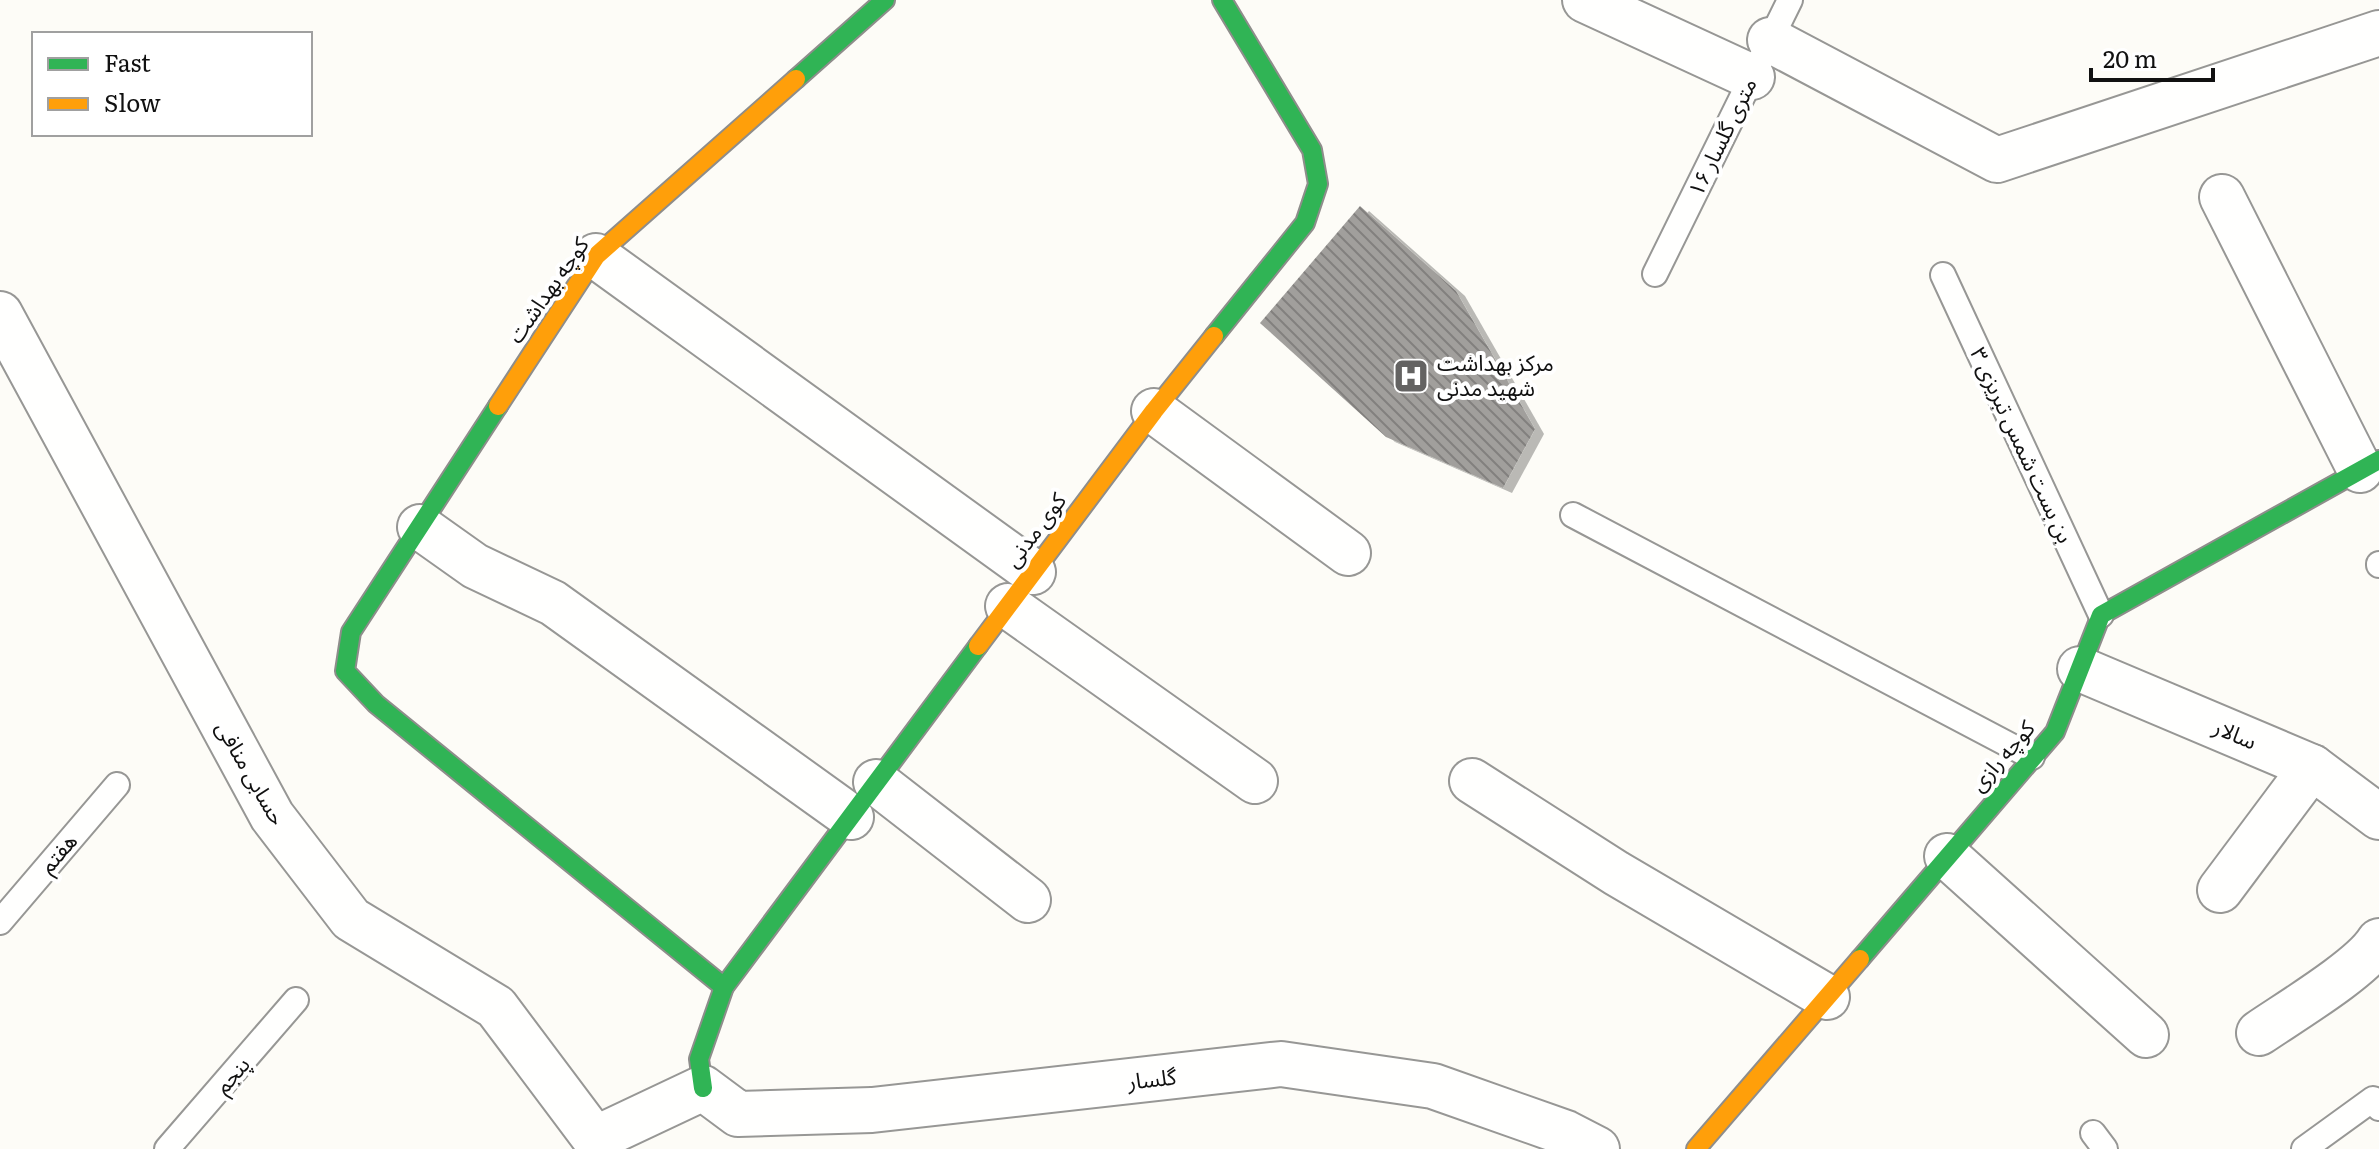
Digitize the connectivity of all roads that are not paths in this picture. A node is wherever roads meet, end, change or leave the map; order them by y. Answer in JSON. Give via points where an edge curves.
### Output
{"nodes":[{"id":1,"x":885,"y":0,"type":"edge"},
{"id":2,"x":1222,"y":0,"type":"edge"},
{"id":3,"x":1585,"y":0,"type":"edge"},
{"id":4,"x":1790,"y":0,"type":"edge"},
{"id":5,"x":2379,"y":33,"type":"edge"},
{"id":6,"x":1761,"y":59,"type":"junction"},
{"id":7,"x":2222,"y":197,"type":"dead end"},
{"id":8,"x":596,"y":256,"type":"junction"},
{"id":9,"x":1655,"y":274,"type":"dead end"},
{"id":10,"x":1943,"y":275,"type":"dead end"},
{"id":11,"x":0,"y":314,"type":"edge"},
{"id":12,"x":1154,"y":411,"type":"junction"},
{"id":13,"x":2370,"y":465,"type":"edge"},
{"id":14,"x":1573,"y":515,"type":"dead end"},
{"id":15,"x":420,"y":527,"type":"junction"},
{"id":16,"x":1348,"y":553,"type":"dead end"},
{"id":17,"x":1021,"y":589,"type":"junction"},
{"id":18,"x":2101,"y":615,"type":"junction"},
{"id":19,"x":2080,"y":669,"type":"junction"},
{"id":20,"x":2032,"y":757,"type":"junction"},
{"id":21,"x":2312,"y":767,"type":"junction"},
{"id":22,"x":1255,"y":781,"type":"dead end"},
{"id":23,"x":1472,"y":781,"type":"dead end"},
{"id":24,"x":876,"y":782,"type":"junction"},
{"id":25,"x":117,"y":785,"type":"dead end"},
{"id":26,"x":851,"y":817,"type":"junction"},
{"id":27,"x":2379,"y":817,"type":"edge"},
{"id":28,"x":1947,"y":856,"type":"junction"},
{"id":29,"x":2220,"y":890,"type":"dead end"},
{"id":30,"x":1028,"y":900,"type":"dead end"},
{"id":31,"x":0,"y":922,"type":"edge"},
{"id":32,"x":2379,"y":941,"type":"edge"},
{"id":33,"x":724,"y":987,"type":"junction"},
{"id":34,"x":1827,"y":997,"type":"junction"},
{"id":35,"x":296,"y":1000,"type":"dead end"},
{"id":36,"x":2259,"y":1033,"type":"dead end"},
{"id":37,"x":2146,"y":1035,"type":"dead end"},
{"id":38,"x":703,"y":1088,"type":"junction"},
{"id":39,"x":2379,"y":1108,"type":"edge"},
{"id":40,"x":597,"y":1144,"type":"edge"},
{"id":41,"x":167,"y":1149,"type":"edge"},
{"id":42,"x":1597,"y":1149,"type":"edge"},
{"id":43,"x":1696,"y":1149,"type":"edge"},
{"id":44,"x":2304,"y":1149,"type":"edge"}],
"edges":[{"from":1,"to":8,"type":"street","name":"کوچه بهداشت"},
{"from":2,"to":12,"type":"street","name":"کوی مدنی","via":[[1312,150],[1318,184],[1305,223]]},
{"from":3,"to":6,"type":"street"},
{"from":4,"to":6,"type":"lane","name":"۱۶ متری گلسار"},
{"from":5,"to":6,"type":"street","via":[[1997,160]]},
{"from":6,"to":9,"type":"lane","name":"۱۶ متری گلسار"},
{"from":7,"to":13,"type":"street"},
{"from":8,"to":15,"type":"street","name":"کوچه بهداشت"},
{"from":8,"to":17,"type":"street"},
{"from":10,"to":18,"type":"lane","name":"بن بست شمس تبریزی ۳"},
{"from":11,"to":40,"type":"street","name":"حسابی منافی","via":[[272,816],[351,919],[496,1007]]},
{"from":12,"to":16,"type":"street"},
{"from":12,"to":17,"type":"street","name":"کوی مدنی"},
{"from":13,"to":18,"type":"street"},
{"from":14,"to":20,"type":"lane"},
{"from":15,"to":26,"type":"street","via":[[475,566],[553,603]]},
{"from":15,"to":33,"type":"street","name":"کوچه بهداشت","via":[[351,632],[345,671],[376,704]]},
{"from":17,"to":22,"type":"street"},
{"from":17,"to":24,"type":"street","name":"کوی مدنی"},
{"from":18,"to":19,"type":"street","name":"کوچه رازی"},
{"from":19,"to":20,"type":"street","name":"کوچه رازی","via":[[2055,732]]},
{"from":19,"to":21,"type":"street","name":"سالار"},
{"from":20,"to":28,"type":"street","name":"کوچه رازی"},
{"from":21,"to":27,"type":"street","name":"سالار"},
{"from":21,"to":29,"type":"street"},
{"from":23,"to":34,"type":"street"},
{"from":24,"to":26,"type":"street","name":"کوی مدنی"},
{"from":24,"to":30,"type":"street"},
{"from":25,"to":31,"type":"lane","name":"هفتم"},
{"from":26,"to":33,"type":"street","name":"کوی مدنی"},
{"from":28,"to":34,"type":"street","name":"کوچه رازی"},
{"from":28,"to":37,"type":"street"},
{"from":32,"to":36,"type":"street","via":[[2348,971]]},
{"from":33,"to":38,"type":"street","name":"کوی مدنی","via":[[699,1059]]},
{"from":34,"to":43,"type":"street","name":"کوچه رازی"},
{"from":35,"to":41,"type":"lane","name":"پنجم"},
{"from":38,"to":40,"type":"street"},
{"from":38,"to":42,"type":"street","name":"گلسار","via":[[738,1114],[872,1110],[1281,1064],[1433,1086]]},
{"from":39,"to":44,"type":"lane","via":[[2373,1099]]}]}
